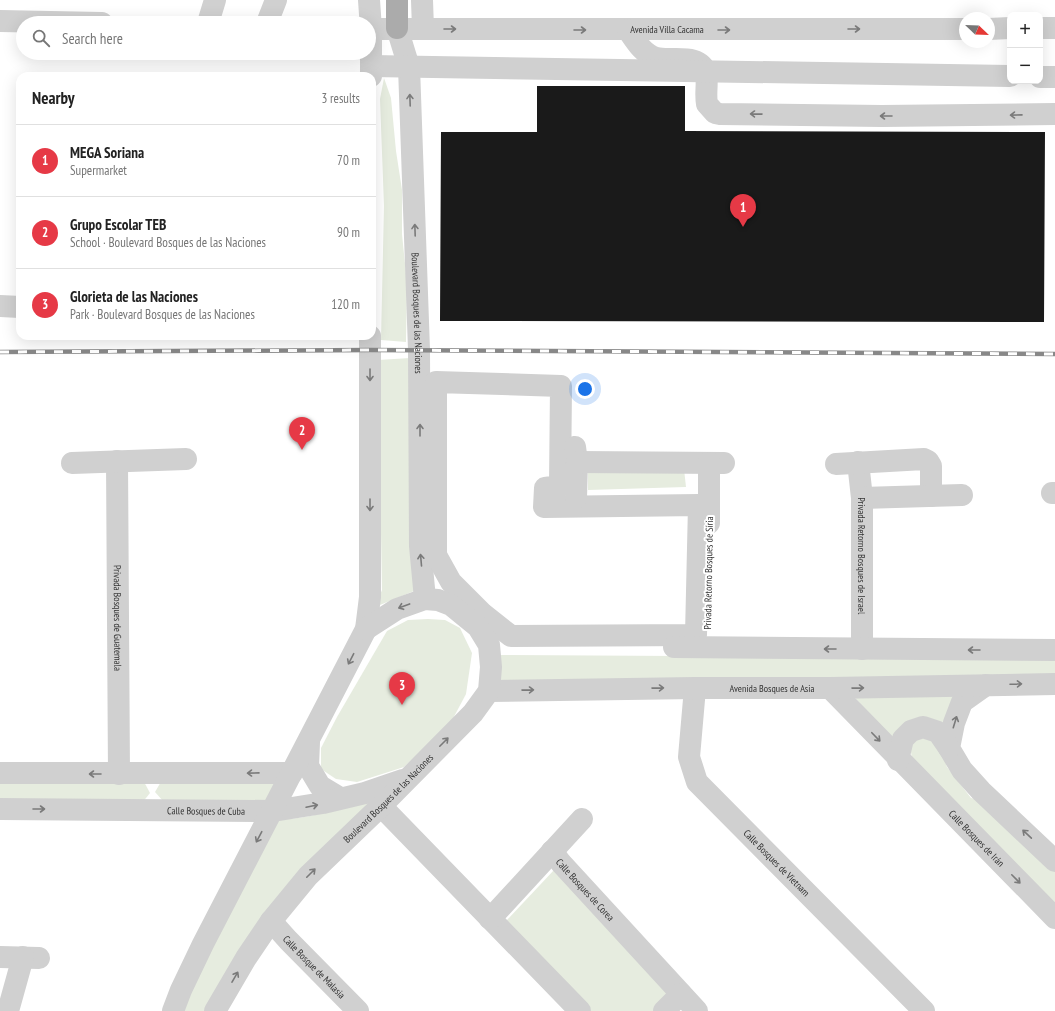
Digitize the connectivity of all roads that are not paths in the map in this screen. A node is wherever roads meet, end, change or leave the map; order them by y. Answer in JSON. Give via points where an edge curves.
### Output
{"nodes":[{"id":1,"x":215,"y":0,"type":"edge"},
{"id":2,"x":276,"y":0,"type":"edge"},
{"id":3,"x":369,"y":0,"type":"edge"},
{"id":4,"x":397,"y":0,"type":"edge"},
{"id":5,"x":422,"y":0,"type":"edge"},
{"id":6,"x":210,"y":16,"type":"edge"},
{"id":7,"x":270,"y":16,"type":"edge"},
{"id":8,"x":370,"y":16,"type":"edge"},
{"id":9,"x":0,"y":21,"type":"edge"},
{"id":10,"x":16,"y":21,"type":"edge"},
{"id":11,"x":397,"y":28,"type":"junction"},
{"id":12,"x":1007,"y":28,"type":"edge"},
{"id":13,"x":1043,"y":28,"type":"edge"},
{"id":14,"x":1055,"y":28,"type":"edge"},
{"id":15,"x":376,"y":29,"type":"edge"},
{"id":16,"x":423,"y":29,"type":"junction"},
{"id":17,"x":959,"y":29,"type":"edge"},
{"id":18,"x":995,"y":29,"type":"edge"},
{"id":19,"x":628,"y":30,"type":"junction"},
{"id":20,"x":371,"y":60,"type":"edge"},
{"id":21,"x":409,"y":67,"type":"junction"},
{"id":22,"x":371,"y":71,"type":"edge"},
{"id":23,"x":706,"y":73,"type":"junction"},
{"id":24,"x":1007,"y":76,"type":"edge"},
{"id":25,"x":1043,"y":77,"type":"edge"},
{"id":26,"x":1055,"y":77,"type":"edge"},
{"id":27,"x":1055,"y":114,"type":"edge"},
{"id":28,"x":0,"y":306,"type":"edge"},
{"id":29,"x":16,"y":307,"type":"edge"},
{"id":30,"x":370,"y":340,"type":"edge"},
{"id":31,"x":569,"y":394,"type":"dead end"},
{"id":32,"x":186,"y":459,"type":"dead end"},
{"id":33,"x":117,"y":461,"type":"junction"},
{"id":34,"x":577,"y":462,"type":"junction"},
{"id":35,"x":858,"y":462,"type":"junction"},
{"id":36,"x":72,"y":463,"type":"dead end"},
{"id":37,"x":836,"y":464,"type":"dead end"},
{"id":38,"x":962,"y":495,"type":"dead end"},
{"id":39,"x":931,"y":496,"type":"junction"},
{"id":40,"x":709,"y":498,"type":"junction"},
{"id":41,"x":862,"y":498,"type":"junction"},
{"id":42,"x":425,"y":599,"type":"junction"},
{"id":43,"x":366,"y":629,"type":"junction"},
{"id":44,"x":701,"y":641,"type":"junction"},
{"id":45,"x":489,"y":645,"type":"junction"},
{"id":46,"x":862,"y":649,"type":"junction"},
{"id":47,"x":1055,"y":650,"type":"edge"},
{"id":48,"x":1055,"y":684,"type":"edge"},
{"id":49,"x":986,"y":685,"type":"junction"},
{"id":50,"x":695,"y":688,"type":"junction"},
{"id":51,"x":830,"y":688,"type":"junction"},
{"id":52,"x":489,"y":691,"type":"junction"},
{"id":53,"x":309,"y":740,"type":"junction"},
{"id":54,"x":949,"y":748,"type":"junction"},
{"id":55,"x":898,"y":760,"type":"junction"},
{"id":56,"x":292,"y":773,"type":"junction"},
{"id":57,"x":0,"y":774,"type":"edge"},
{"id":58,"x":119,"y":774,"type":"junction"},
{"id":59,"x":408,"y":778,"type":"junction"},
{"id":60,"x":340,"y":798,"type":"junction"},
{"id":61,"x":381,"y":806,"type":"junction"},
{"id":62,"x":0,"y":809,"type":"edge"},
{"id":63,"x":273,"y":811,"type":"junction"},
{"id":64,"x":582,"y":819,"type":"dead end"},
{"id":65,"x":552,"y":851,"type":"junction"},
{"id":66,"x":1055,"y":861,"type":"edge"},
{"id":67,"x":490,"y":918,"type":"junction"},
{"id":68,"x":1055,"y":918,"type":"edge"},
{"id":69,"x":271,"y":921,"type":"junction"},
{"id":70,"x":0,"y":957,"type":"edge"},
{"id":71,"x":681,"y":994,"type":"junction"},
{"id":72,"x":8,"y":1011,"type":"edge"},
{"id":73,"x":173,"y":1011,"type":"edge"},
{"id":74,"x":215,"y":1011,"type":"edge"},
{"id":75,"x":358,"y":1011,"type":"edge"},
{"id":76,"x":580,"y":1011,"type":"edge"},
{"id":77,"x":664,"y":1011,"type":"edge"},
{"id":78,"x":697,"y":1011,"type":"edge"},
{"id":79,"x":924,"y":1011,"type":"edge"}],
"edges":[{"from":1,"to":6,"type":"street"},
{"from":2,"to":7,"type":"street"},
{"from":3,"to":8,"type":"street"},
{"from":4,"to":11,"type":"main road"},
{"from":5,"to":16,"type":"street"},
{"from":9,"to":10,"type":"street"},
{"from":11,"to":15,"type":"street","name":"Avenida Villa Cacama"},
{"from":11,"to":16,"type":"street","name":"Avenida Villa Cacama"},
{"from":11,"to":21,"type":"street","name":"Boulevard Bosques de las Naciones"},
{"from":12,"to":18,"type":"street"},
{"from":13,"to":14,"type":"street"},
{"from":16,"to":19,"type":"street","name":"Avenida Villa Cacama","one_way":true},
{"from":19,"to":17,"type":"street","name":"Avenida Villa Cacama","one_way":true},
{"from":19,"to":23,"type":"street","via":[[641,48],[656,58],[691,60],[697,62]]},
{"from":20,"to":22,"type":"street"},
{"from":21,"to":22,"type":"street"},
{"from":21,"to":23,"type":"street"},
{"from":42,"to":21,"type":"street","name":"Boulevard Bosques de las Naciones","one_way":true,"via":[[420,546],[419,350]]},
{"from":23,"to":24,"type":"street"},
{"from":27,"to":23,"type":"street","one_way":true,"via":[[720,114],[715,113],[707,104]]},
{"from":25,"to":26,"type":"street"},
{"from":28,"to":29,"type":"street"},
{"from":30,"to":43,"type":"street","one_way":true,"via":[[370,597]]},
{"from":31,"to":34,"type":"street"},
{"from":32,"to":33,"type":"street"},
{"from":33,"to":36,"type":"street"},
{"from":33,"to":58,"type":"street","name":"Privada Bosques de Guatemala"},
{"from":34,"to":40,"type":"street","name":"Privada Retorno Bosques de Siria","via":[[717,463]]},
{"from":34,"to":40,"type":"street","via":[[566,498]]},
{"from":35,"to":37,"type":"street"},
{"from":35,"to":39,"type":"street","via":[[928,461],[931,466]]},
{"from":35,"to":41,"type":"street","name":"Privada Retorno Bosques de Israel"},
{"from":38,"to":39,"type":"street"},
{"from":39,"to":41,"type":"street"},
{"from":40,"to":44,"type":"street","name":"Privada Retorno Bosques de Siria"},
{"from":41,"to":46,"type":"street","name":"Privada Retorno Bosques de Israel"},
{"from":42,"to":43,"type":"street","one_way":true,"via":[[397,609]]},
{"from":42,"to":45,"type":"street","via":[[451,605],[478,627]]},
{"from":43,"to":53,"type":"street","one_way":true},
{"from":44,"to":44,"type":"street","via":[[511,636],[472,603],[451,582],[436,556],[436,382],[561,386],[560,486],[545,488],[544,507],[699,505]]},
{"from":44,"to":45,"type":"street"},
{"from":46,"to":44,"type":"street","one_way":true},
{"from":45,"to":52,"type":"street"},
{"from":47,"to":46,"type":"street","one_way":true},
{"from":49,"to":48,"type":"street","name":"Avenida Bosques de Asia","one_way":true},
{"from":51,"to":49,"type":"street","name":"Avenida Bosques de Asia","one_way":true},
{"from":54,"to":49,"type":"street","one_way":true,"via":[[962,702]]},
{"from":50,"to":51,"type":"street","name":"Avenida Bosques de Asia"},
{"from":52,"to":50,"type":"street","name":"Avenida Bosques de Asia","one_way":true},
{"from":50,"to":79,"type":"street","name":"Calle Bosques de Vietnam","via":[[689,757],[697,782]]},
{"from":51,"to":55,"type":"street","name":"Calle Bosques de Irán","one_way":true},
{"from":59,"to":52,"type":"street","name":"Boulevard Bosques de las Naciones","one_way":true,"via":[[473,713]]},
{"from":53,"to":56,"type":"street"},
{"from":53,"to":60,"type":"street","via":[[308,766],[320,786]]},
{"from":54,"to":55,"type":"street","via":[[938,732],[923,727],[911,731],[903,739]]},
{"from":66,"to":54,"type":"street","one_way":true,"via":[[981,791],[962,770]]},
{"from":55,"to":68,"type":"street","name":"Calle Bosques de Irán","one_way":true},
{"from":56,"to":58,"type":"street","one_way":true},
{"from":56,"to":63,"type":"street"},
{"from":58,"to":57,"type":"street","one_way":true},
{"from":59,"to":60,"type":"street","name":"Calle Bosques de Cuba","via":[[365,793]]},
{"from":59,"to":61,"type":"street","name":"Boulevard Bosques de las Naciones"},
{"from":63,"to":60,"type":"street","name":"Calle Bosques de Cuba","one_way":true,"via":[[306,807]]},
{"from":61,"to":67,"type":"street"},
{"from":69,"to":61,"type":"street","name":"Boulevard Bosques de las Naciones","one_way":true,"via":[[308,876]]},
{"from":62,"to":63,"type":"street","name":"Calle Bosques de Cuba","one_way":true},
{"from":63,"to":73,"type":"street","one_way":true,"via":[[203,944]]},
{"from":64,"to":65,"type":"street"},
{"from":65,"to":67,"type":"street","name":"Calle Bosques de Corea"},
{"from":65,"to":71,"type":"street","name":"Calle Bosques de Corea"},
{"from":67,"to":76,"type":"street"},
{"from":74,"to":69,"type":"street","name":"Boulevard Bosques de las Naciones","one_way":true},
{"from":69,"to":75,"type":"street","name":"Calle Bosque de Malasia"},
{"from":70,"to":72,"type":"street","via":[[31,957]]},
{"from":71,"to":77,"type":"street"},
{"from":71,"to":78,"type":"street","name":"Calle Bosques de Corea"}]}
